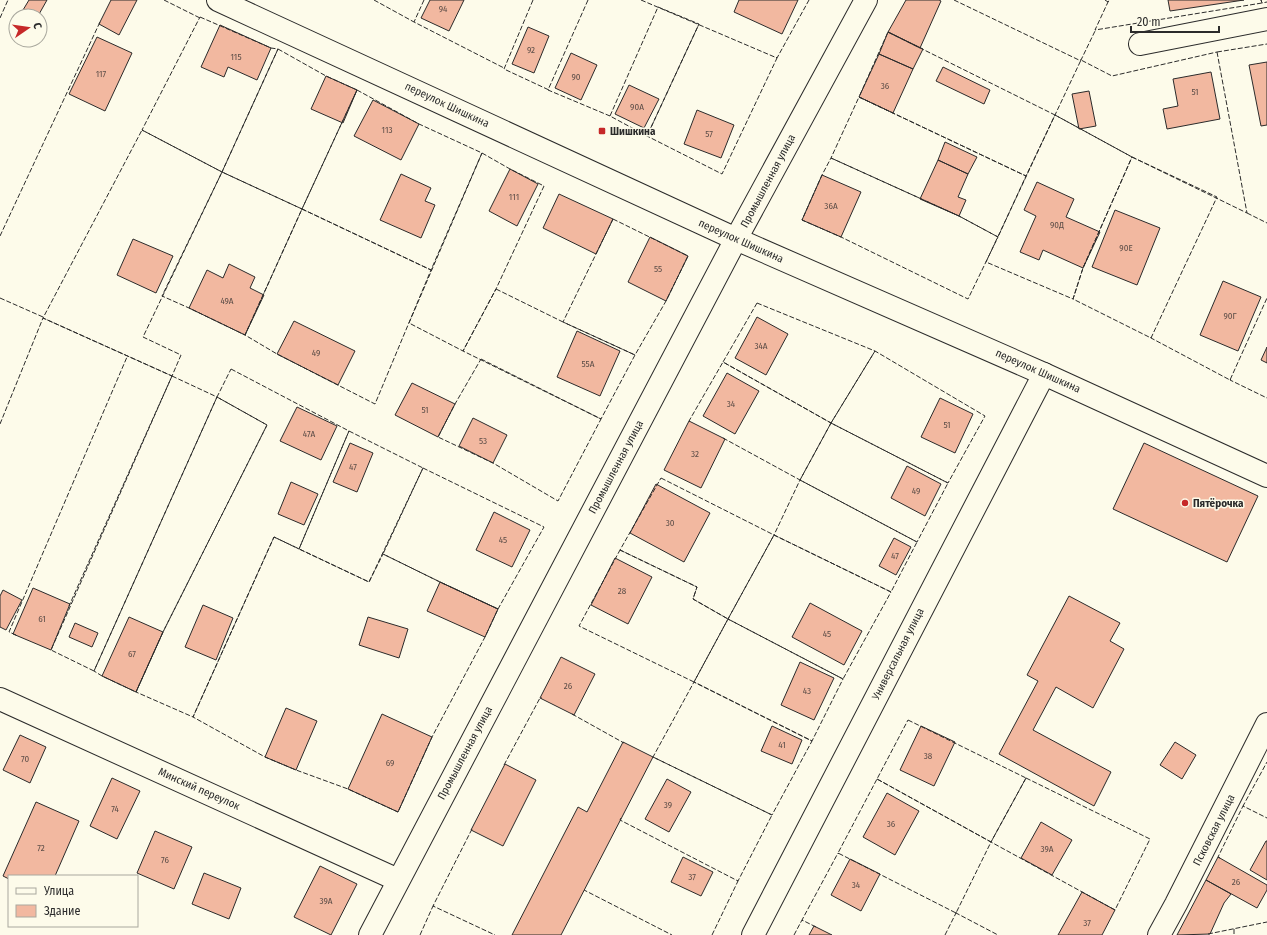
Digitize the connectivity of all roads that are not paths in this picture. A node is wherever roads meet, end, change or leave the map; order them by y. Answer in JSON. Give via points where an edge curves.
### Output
{"nodes":[{"id":1,"x":218,"y":0,"type":"edge"},
{"id":2,"x":866,"y":0,"type":"edge"},
{"id":3,"x":1267,"y":19,"type":"edge"},
{"id":4,"x":1140,"y":44,"type":"dead end"},
{"id":5,"x":736,"y":239,"type":"junction"},
{"id":6,"x":1044,"y":374,"type":"junction"},
{"id":7,"x":1267,"y":476,"type":"edge"},
{"id":8,"x":0,"y":699,"type":"edge"},
{"id":9,"x":1267,"y":724,"type":"edge"},
{"id":10,"x":398,"y":880,"type":"junction"},
{"id":11,"x":370,"y":935,"type":"edge"},
{"id":12,"x":753,"y":935,"type":"edge"},
{"id":13,"x":1159,"y":935,"type":"edge"}],
"edges":[{"from":1,"to":5,"type":"main road","name":"переулок Шишкина"},
{"from":2,"to":5,"type":"main road","name":"Промышленная улица"},
{"from":3,"to":4,"type":"main road"},
{"from":5,"to":6,"type":"main road","name":"переулок Шишкина"},
{"from":5,"to":10,"type":"main road","name":"Промышленная улица"},
{"from":6,"to":7,"type":"main road","name":"переулок Шишкина"},
{"from":6,"to":12,"type":"main road","name":"Универсальная улица"},
{"from":8,"to":10,"type":"main road","name":"Минский переулок"},
{"from":9,"to":13,"type":"main road","name":"Псковская улица"},
{"from":10,"to":11,"type":"main road","name":"Промышленная улица"}]}
